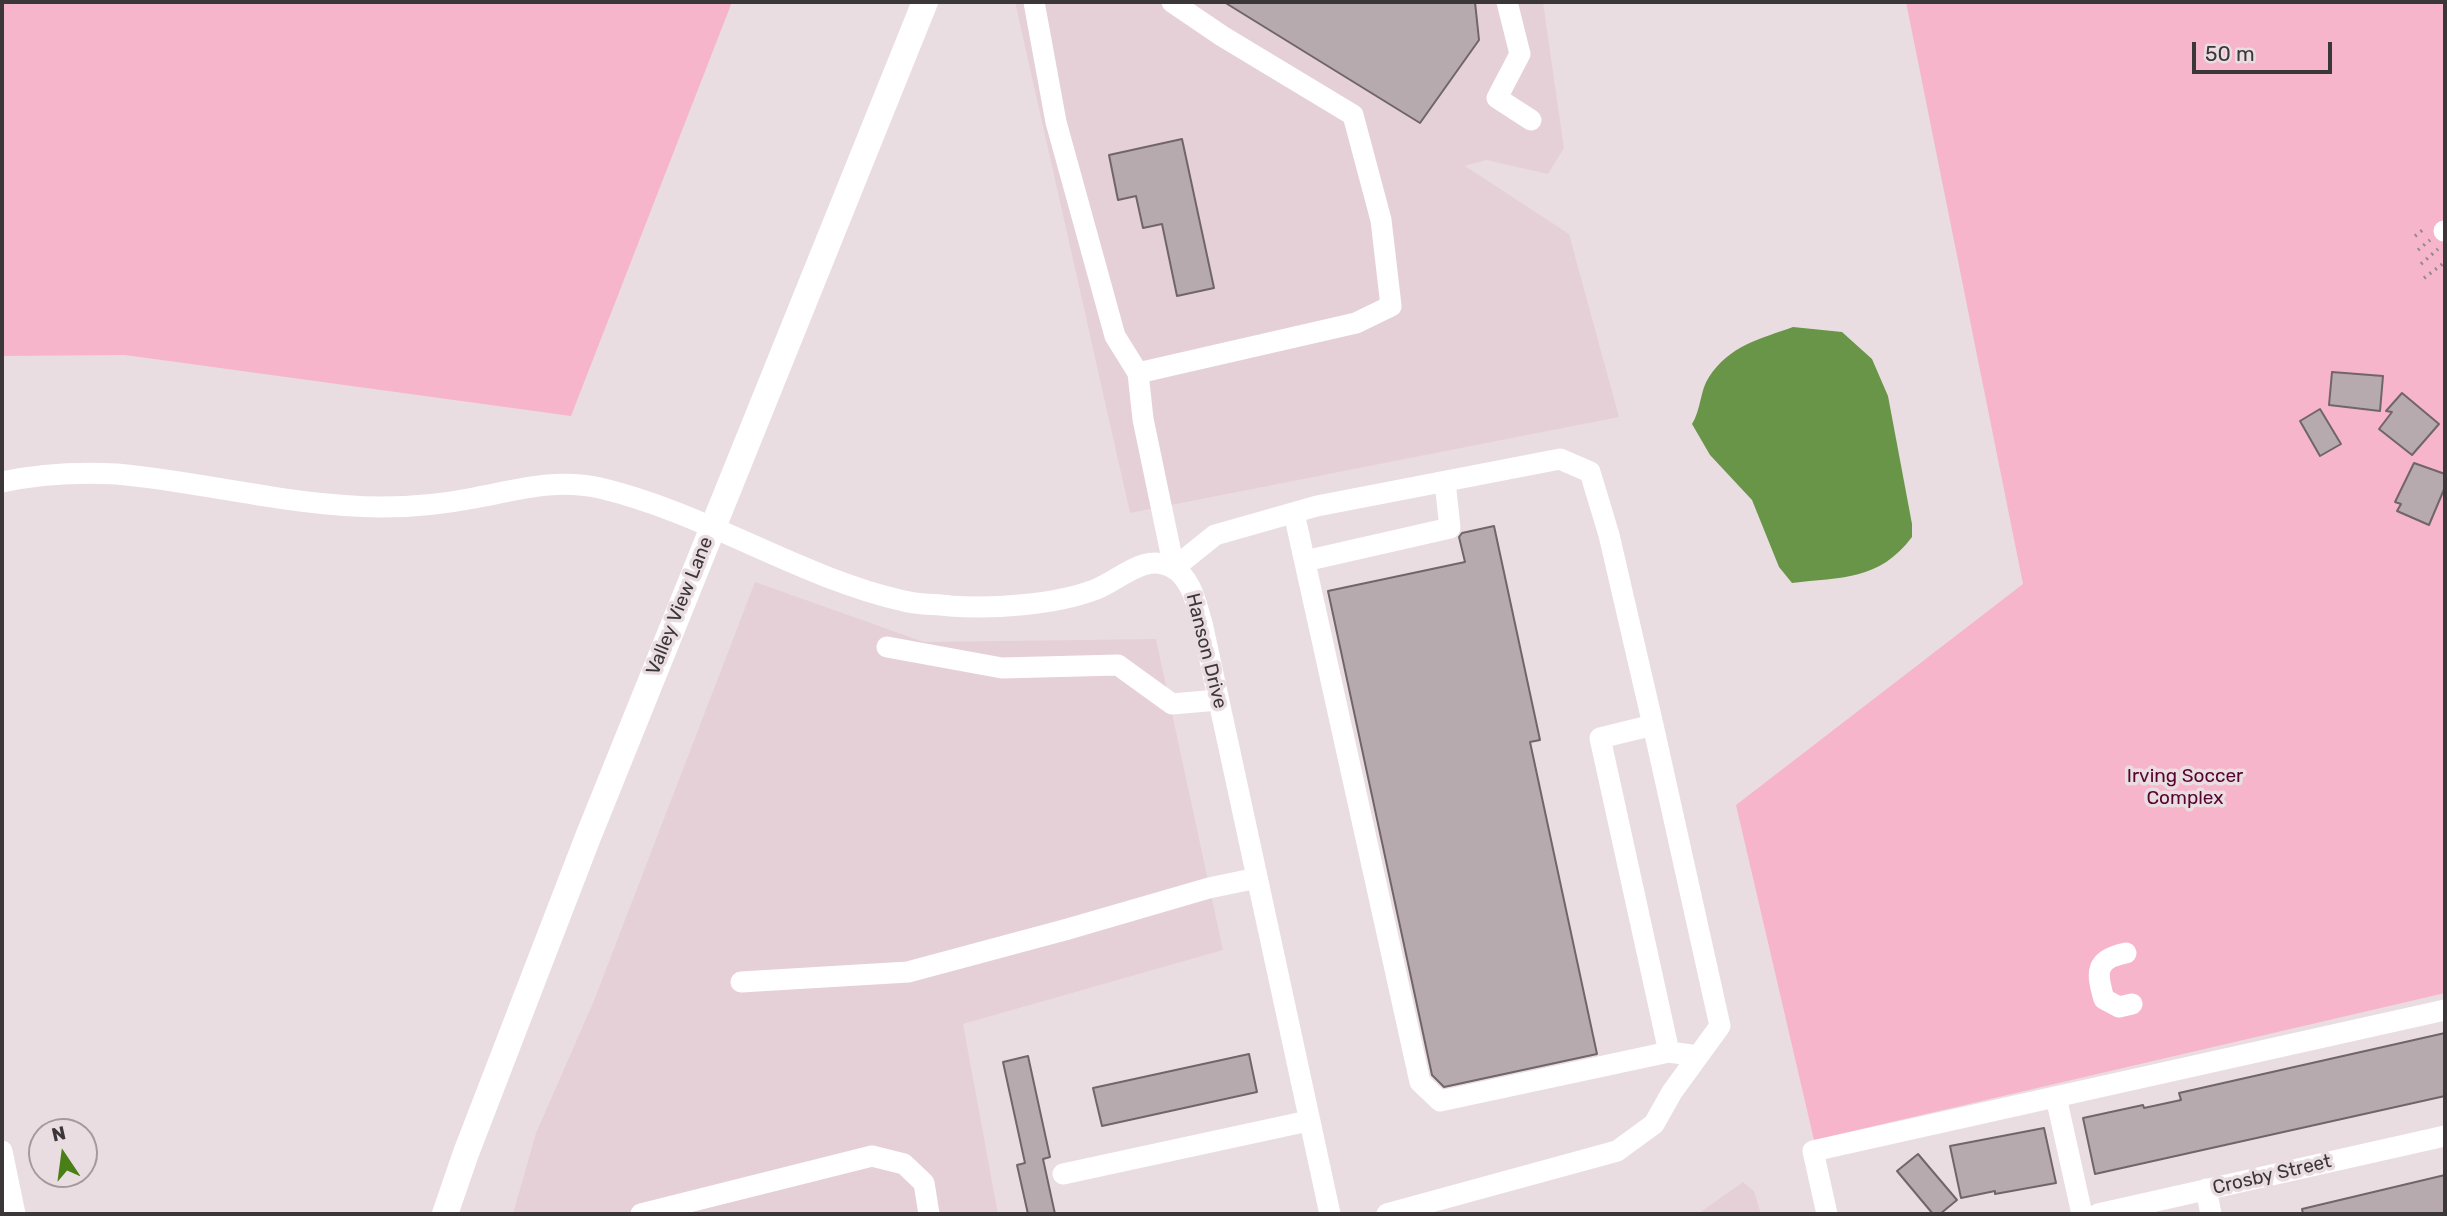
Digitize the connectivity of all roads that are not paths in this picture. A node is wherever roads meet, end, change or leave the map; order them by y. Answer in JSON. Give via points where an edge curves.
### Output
{"nodes":[{"id":1,"x":925,"y":2,"type":"edge"},
{"id":2,"x":1034,"y":2,"type":"edge"},
{"id":3,"x":1172,"y":2,"type":"edge"},
{"id":4,"x":1507,"y":2,"type":"edge"},
{"id":5,"x":1531,"y":120,"type":"dead end"},
{"id":6,"x":1138,"y":373,"type":"junction"},
{"id":7,"x":2,"y":482,"type":"edge"},
{"id":8,"x":1445,"y":482,"type":"junction"},
{"id":9,"x":1294,"y":513,"type":"junction"},
{"id":10,"x":711,"y":528,"type":"junction"},
{"id":11,"x":1305,"y":561,"type":"junction"},
{"id":12,"x":1174,"y":568,"type":"junction"},
{"id":13,"x":887,"y":647,"type":"dead end"},
{"id":14,"x":1218,"y":699,"type":"junction"},
{"id":15,"x":1653,"y":725,"type":"junction"},
{"id":16,"x":1256,"y":878,"type":"junction"},
{"id":17,"x":2126,"y":953,"type":"dead end"},
{"id":18,"x":741,"y":982,"type":"dead end"},
{"id":19,"x":2132,"y":1004,"type":"dead end"},
{"id":20,"x":2445,"y":1010,"type":"edge"},
{"id":21,"x":1669,"y":1052,"type":"junction"},
{"id":22,"x":1698,"y":1056,"type":"junction"},
{"id":23,"x":2056,"y":1097,"type":"junction"},
{"id":24,"x":1308,"y":1121,"type":"junction"},
{"id":25,"x":2445,"y":1136,"type":"edge"},
{"id":26,"x":2,"y":1151,"type":"edge"},
{"id":27,"x":1063,"y":1174,"type":"dead end"},
{"id":28,"x":2206,"y":1189,"type":"junction"},
{"id":29,"x":15,"y":1214,"type":"edge"},
{"id":30,"x":445,"y":1214,"type":"edge"},
{"id":31,"x":641,"y":1214,"type":"edge"},
{"id":32,"x":929,"y":1214,"type":"edge"},
{"id":33,"x":1330,"y":1214,"type":"edge"},
{"id":34,"x":1387,"y":1214,"type":"edge"},
{"id":35,"x":1827,"y":1214,"type":"edge"},
{"id":36,"x":2082,"y":1214,"type":"edge"},
{"id":37,"x":2098,"y":1214,"type":"edge"},
{"id":38,"x":2211,"y":1214,"type":"edge"}],
"edges":[{"from":1,"to":10,"type":"main road","name":"Valley View Lane"},
{"from":2,"to":6,"type":"street","via":[[1056,121],[1115,336]]},
{"from":3,"to":6,"type":"street","via":[[1353,115],[1381,220],[1391,306],[1356,323]]},
{"from":4,"to":5,"type":"street","via":[[1520,54],[1497,98]]},
{"from":6,"to":12,"type":"street"},
{"from":7,"to":10,"type":"street","via":[[56,474],[117,474],[335,505],[383,507],[569,483],[660,507]]},
{"from":8,"to":9,"type":"street"},
{"from":8,"to":11,"type":"street","via":[[1450,528]]},
{"from":8,"to":15,"type":"street","via":[[1560,458],[1590,472]]},
{"from":9,"to":11,"type":"street"},
{"from":9,"to":12,"type":"street","via":[[1215,535]]},
{"from":10,"to":12,"type":"street","via":[[812,572],[907,602],[1002,607],[1094,590],[1152,562]]},
{"from":10,"to":30,"type":"main road","name":"Valley View Lane"},
{"from":11,"to":21,"type":"street","via":[[1420,1082],[1440,1101]]},
{"from":12,"to":14,"type":"street","name":"Hanson Drive","via":[[1191,587]]},
{"from":13,"to":14,"type":"street","via":[[1002,668],[1118,665],[1172,704]]},
{"from":14,"to":16,"type":"street","name":"Hanson Drive"},
{"from":15,"to":21,"type":"street","via":[[1600,738]]},
{"from":15,"to":22,"type":"street","via":[[1720,1026]]},
{"from":16,"to":18,"type":"street","via":[[908,972]]},
{"from":16,"to":24,"type":"street","name":"Hanson Drive"},
{"from":17,"to":19,"type":"street","via":[[2103,962],[2099,984],[2104,999],[2119,1007]]},
{"from":20,"to":23,"type":"street"},
{"from":21,"to":22,"type":"street"},
{"from":22,"to":34,"type":"street","via":[[1654,1124],[1616,1151]]},
{"from":23,"to":35,"type":"street","via":[[1813,1151]]},
{"from":23,"to":36,"type":"street"},
{"from":24,"to":27,"type":"street"},
{"from":24,"to":33,"type":"street","name":"Hanson Drive"},
{"from":25,"to":28,"type":"street","name":"Crosby Street"},
{"from":26,"to":29,"type":"street"},
{"from":28,"to":37,"type":"street","name":"Crosby Street"},
{"from":28,"to":38,"type":"street"},
{"from":31,"to":32,"type":"street","via":[[872,1156],[904,1164],[924,1183]]}]}
